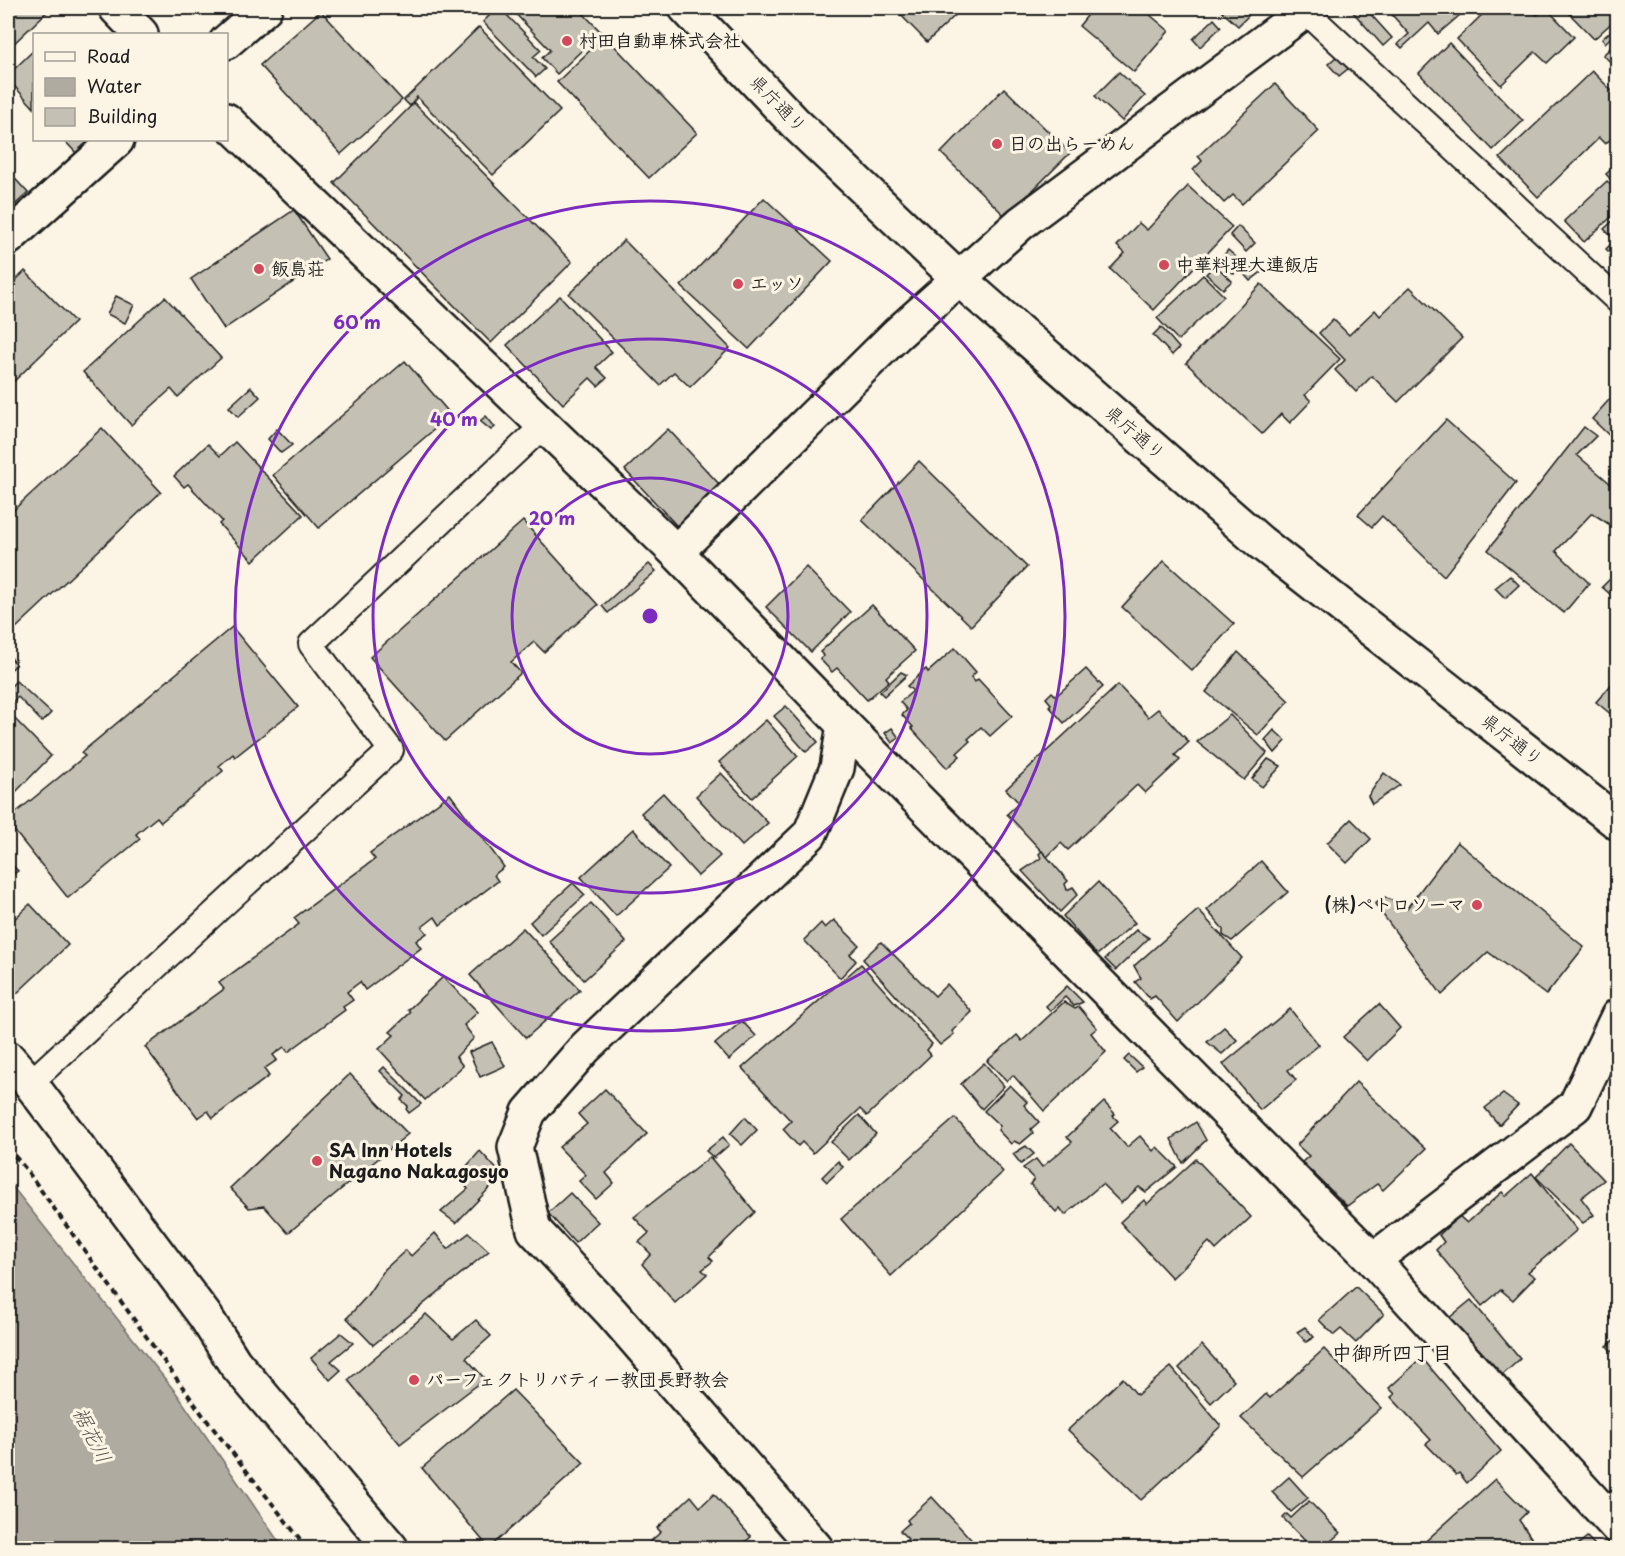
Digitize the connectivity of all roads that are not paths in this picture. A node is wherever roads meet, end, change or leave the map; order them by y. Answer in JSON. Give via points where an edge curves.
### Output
{"nodes":[{"id":1,"x":116,"y":8,"type":"edge"},
{"id":2,"x":265,"y":8,"type":"edge"},
{"id":3,"x":686,"y":8,"type":"edge"},
{"id":4,"x":1305,"y":8,"type":"edge"},
{"id":5,"x":140,"y":33,"type":"edge"},
{"id":6,"x":228,"y":40,"type":"edge"},
{"id":7,"x":228,"y":122,"type":"edge"},
{"id":8,"x":116,"y":141,"type":"edge"},
{"id":9,"x":8,"y":238,"type":"edge"},
{"id":10,"x":959,"y":279,"type":"junction"},
{"id":11,"x":1617,"y":301,"type":"edge"},
{"id":12,"x":544,"y":425,"type":"junction"},
{"id":13,"x":676,"y":552,"type":"junction"},
{"id":14,"x":844,"y":725,"type":"junction"},
{"id":15,"x":1617,"y":823,"type":"edge"},
{"id":16,"x":1617,"y":1016,"type":"edge"},
{"id":17,"x":8,"y":1058,"type":"edge"},
{"id":18,"x":30,"y":1083,"type":"junction"},
{"id":19,"x":1373,"y":1260,"type":"junction"},
{"id":20,"x":1617,"y":1528,"type":"edge"},
{"id":21,"x":391,"y":1548,"type":"edge"},
{"id":22,"x":816,"y":1548,"type":"edge"}],
"edges":[{"from":1,"to":5,"type":"main road"},
{"from":2,"to":6,"type":"main road"},
{"from":3,"to":10,"type":"main road","name":"県庁通り","via":[[796,124]]},
{"from":4,"to":10,"type":"main road","via":[[1021,223]]},
{"from":4,"to":11,"type":"lane"},
{"from":7,"to":12,"type":"main road"},
{"from":8,"to":9,"type":"main road"},
{"from":10,"to":13,"type":"main road","via":[[897,334]]},
{"from":10,"to":15,"type":"main road","name":"県庁通り","via":[[1260,542]]},
{"from":12,"to":13,"type":"main road"},
{"from":12,"to":18,"type":"lane","via":[[311,644],[391,750]]},
{"from":13,"to":14,"type":"main road"},
{"from":14,"to":19,"type":"main road"},
{"from":14,"to":22,"type":"main road","via":[[837,768],[810,834],[585,1048],[529,1112],[515,1147],[534,1230],[612,1313]]},
{"from":16,"to":19,"type":"main road","via":[[1575,1106]]},
{"from":17,"to":18,"type":"main road"},
{"from":18,"to":21,"type":"main road","via":[[205,1316],[234,1362]]},
{"from":19,"to":20,"type":"main road"}]}
